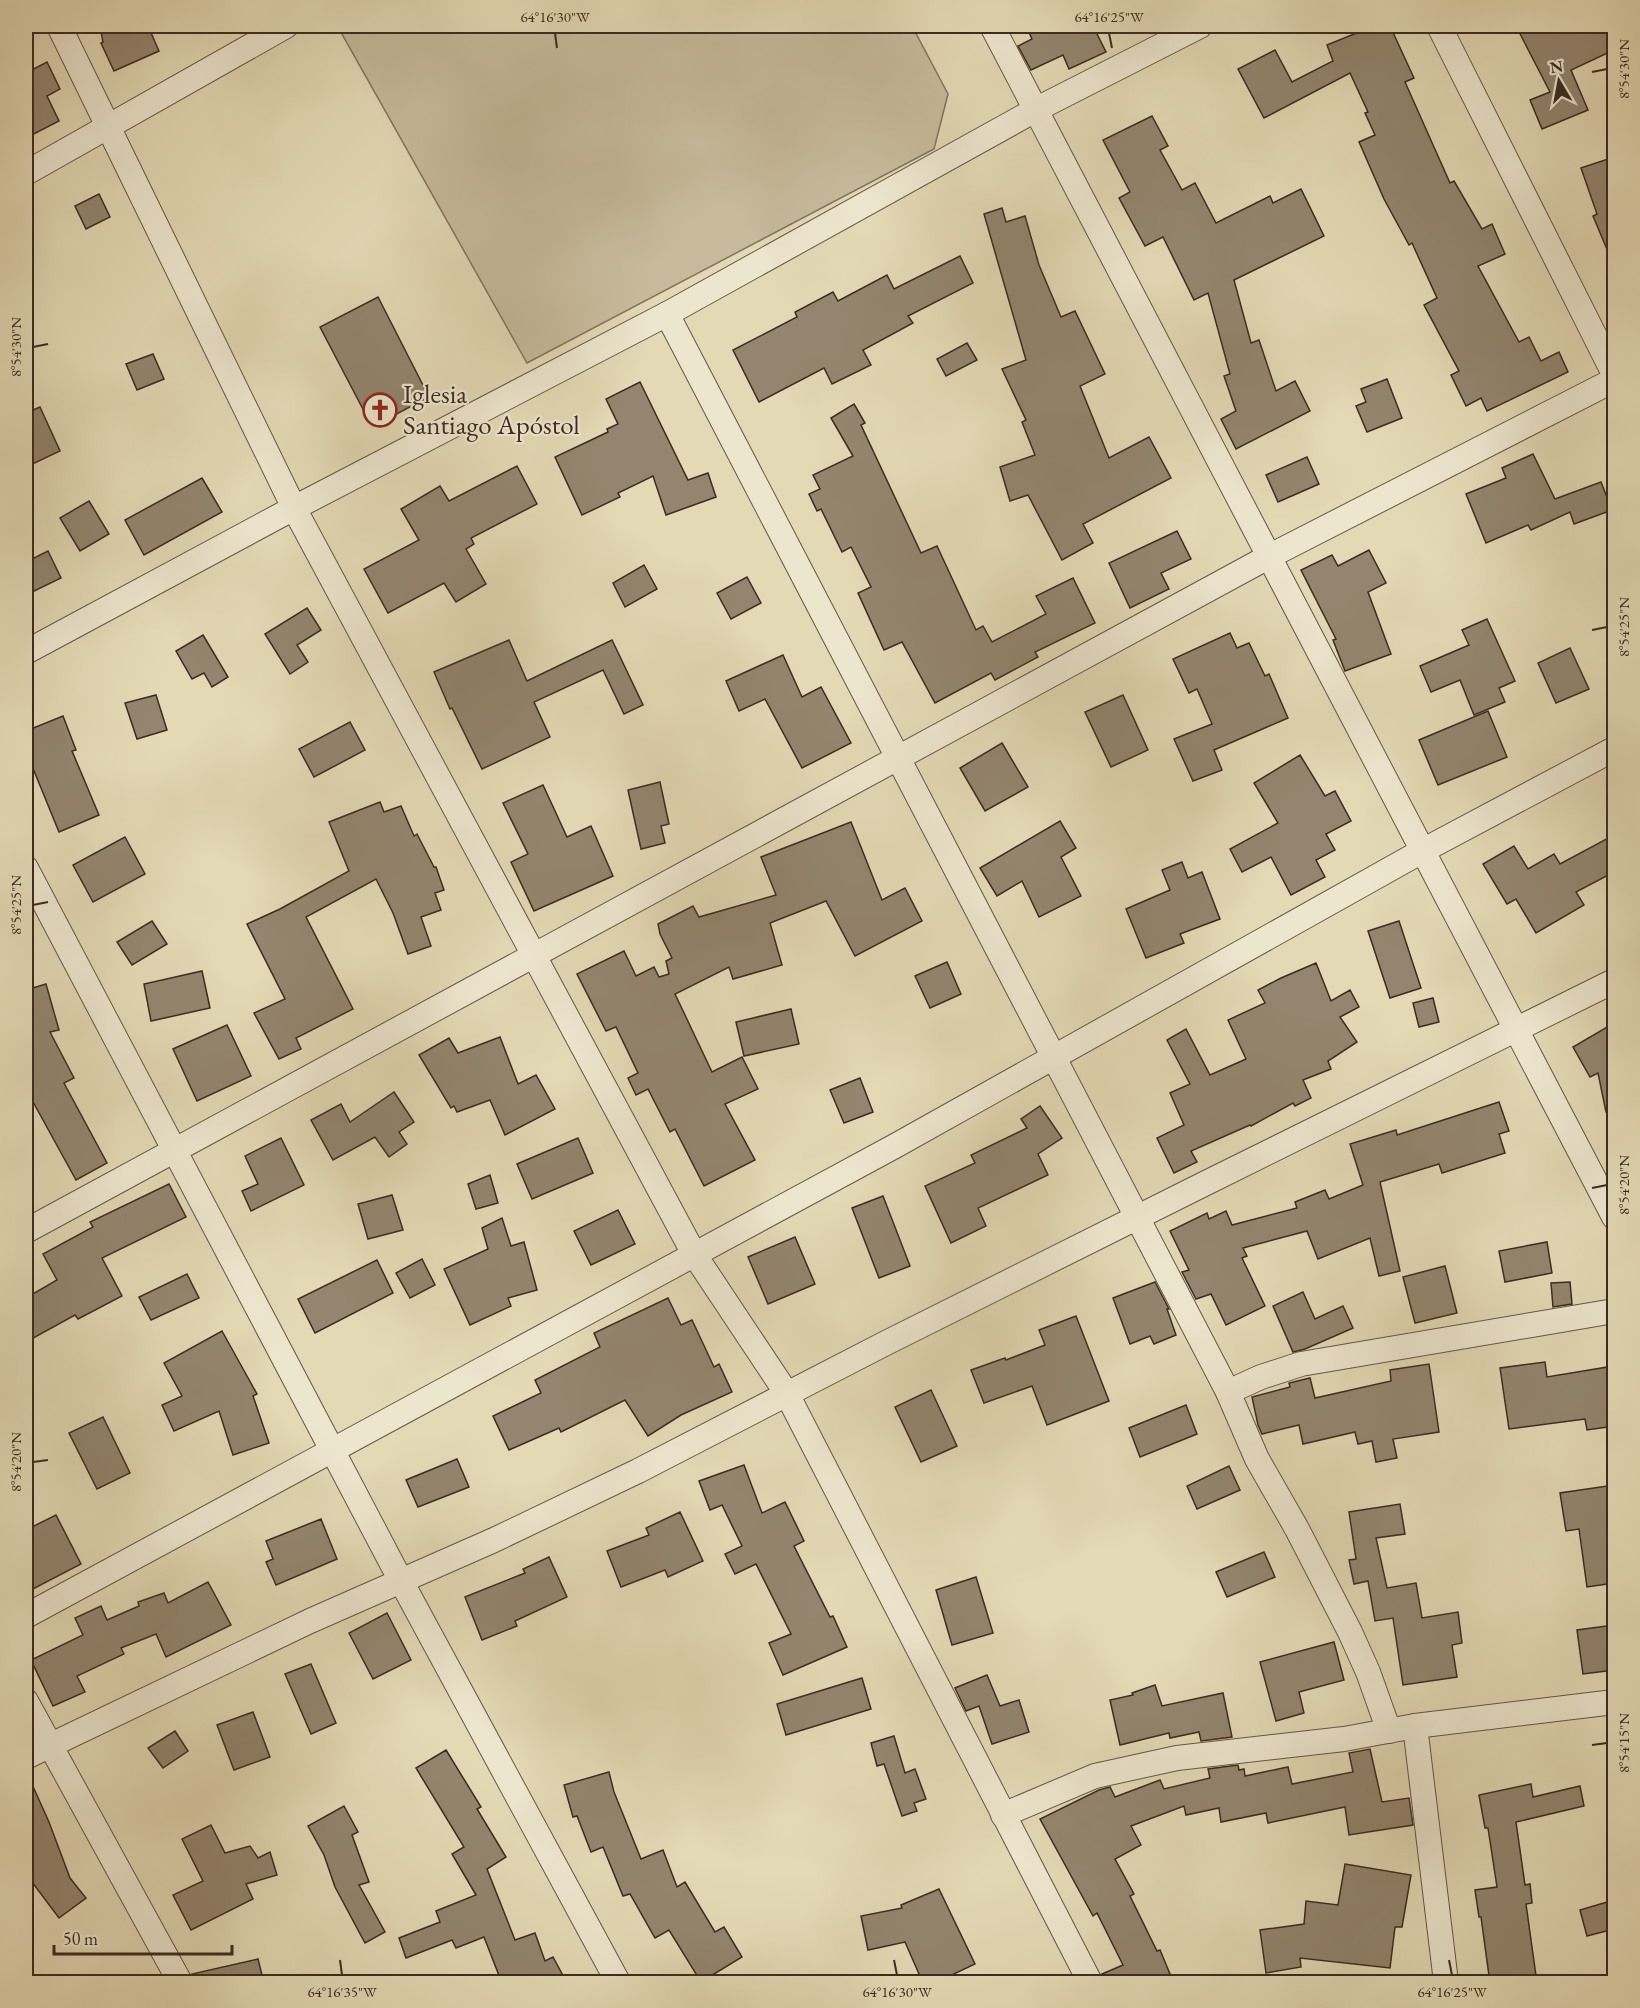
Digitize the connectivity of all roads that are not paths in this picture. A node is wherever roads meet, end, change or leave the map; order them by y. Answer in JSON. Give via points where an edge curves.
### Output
{"nodes":[{"id":1,"x":59,"y":26,"type":"edge"},
{"id":2,"x":286,"y":26,"type":"edge"},
{"id":3,"x":992,"y":26,"type":"edge"},
{"id":4,"x":1200,"y":26,"type":"edge"},
{"id":5,"x":1439,"y":26,"type":"edge"},
{"id":6,"x":1037,"y":109,"type":"junction"},
{"id":7,"x":109,"y":126,"type":"junction"},
{"id":8,"x":26,"y":173,"type":"edge"},
{"id":9,"x":667,"y":314,"type":"junction"},
{"id":10,"x":1614,"y":374,"type":"edge"},
{"id":11,"x":1614,"y":380,"type":"edge"},
{"id":12,"x":294,"y":508,"type":"junction"},
{"id":13,"x":1270,"y":555,"type":"junction"},
{"id":14,"x":26,"y":652,"type":"edge"},
{"id":15,"x":1614,"y":749,"type":"edge"},
{"id":16,"x":899,"y":757,"type":"junction"},
{"id":17,"x":1424,"y":850,"type":"junction"},
{"id":18,"x":26,"y":868,"type":"edge"},
{"id":19,"x":535,"y":954,"type":"junction"},
{"id":20,"x":1614,"y":981,"type":"edge"},
{"id":21,"x":1516,"y":1029,"type":"junction"},
{"id":22,"x":1054,"y":1057,"type":"junction"},
{"id":23,"x":173,"y":1150,"type":"junction"},
{"id":24,"x":1614,"y":1216,"type":"edge"},
{"id":25,"x":1137,"y":1217,"type":"junction"},
{"id":26,"x":26,"y":1230,"type":"edge"},
{"id":27,"x":694,"y":1254,"type":"junction"},
{"id":28,"x":1614,"y":1311,"type":"edge"},
{"id":29,"x":1228,"y":1392,"type":"junction"},
{"id":30,"x":787,"y":1394,"type":"junction"},
{"id":31,"x":332,"y":1450,"type":"junction"},
{"id":32,"x":401,"y":1581,"type":"junction"},
{"id":33,"x":26,"y":1616,"type":"edge"},
{"id":34,"x":26,"y":1701,"type":"edge"},
{"id":35,"x":1614,"y":1702,"type":"edge"},
{"id":36,"x":1415,"y":1726,"type":"junction"},
{"id":37,"x":1389,"y":1731,"type":"junction"},
{"id":38,"x":50,"y":1745,"type":"junction"},
{"id":39,"x":26,"y":1756,"type":"edge"},
{"id":40,"x":1003,"y":1815,"type":"junction"},
{"id":41,"x":180,"y":1983,"type":"edge"},
{"id":42,"x":618,"y":1983,"type":"edge"},
{"id":43,"x":1090,"y":1983,"type":"edge"},
{"id":44,"x":1446,"y":1983,"type":"edge"}],
"edges":[{"from":1,"to":7,"type":"street"},
{"from":2,"to":7,"type":"street"},
{"from":3,"to":6,"type":"street"},
{"from":4,"to":6,"type":"street"},
{"from":5,"to":10,"type":"street"},
{"from":6,"to":9,"type":"street"},
{"from":6,"to":13,"type":"street"},
{"from":7,"to":8,"type":"street"},
{"from":7,"to":12,"type":"street"},
{"from":9,"to":12,"type":"street"},
{"from":9,"to":16,"type":"street"},
{"from":11,"to":13,"type":"street"},
{"from":12,"to":14,"type":"street"},
{"from":12,"to":19,"type":"street"},
{"from":13,"to":16,"type":"street"},
{"from":13,"to":17,"type":"street"},
{"from":15,"to":17,"type":"street"},
{"from":16,"to":19,"type":"street"},
{"from":16,"to":22,"type":"street"},
{"from":17,"to":21,"type":"street"},
{"from":17,"to":22,"type":"street"},
{"from":18,"to":23,"type":"street"},
{"from":19,"to":23,"type":"street"},
{"from":19,"to":27,"type":"street"},
{"from":20,"to":21,"type":"street"},
{"from":21,"to":24,"type":"street"},
{"from":21,"to":25,"type":"street"},
{"from":22,"to":25,"type":"street"},
{"from":22,"to":27,"type":"street"},
{"from":23,"to":26,"type":"street"},
{"from":23,"to":31,"type":"street"},
{"from":25,"to":29,"type":"street"},
{"from":25,"to":30,"type":"street"},
{"from":27,"to":30,"type":"street"},
{"from":27,"to":31,"type":"street"},
{"from":28,"to":29,"type":"street","via":[[1300,1365]]},
{"from":29,"to":37,"type":"street","via":[[1257,1459],[1350,1632]]},
{"from":30,"to":32,"type":"street","via":[[639,1471]]},
{"from":30,"to":40,"type":"street"},
{"from":31,"to":32,"type":"street"},
{"from":31,"to":33,"type":"street"},
{"from":32,"to":38,"type":"street"},
{"from":32,"to":42,"type":"street"},
{"from":34,"to":38,"type":"street"},
{"from":35,"to":36,"type":"street"},
{"from":36,"to":37,"type":"street"},
{"from":36,"to":44,"type":"street"},
{"from":37,"to":40,"type":"street","via":[[1148,1764],[1095,1776]]},
{"from":38,"to":39,"type":"street"},
{"from":38,"to":41,"type":"street"},
{"from":40,"to":43,"type":"street"}]}
